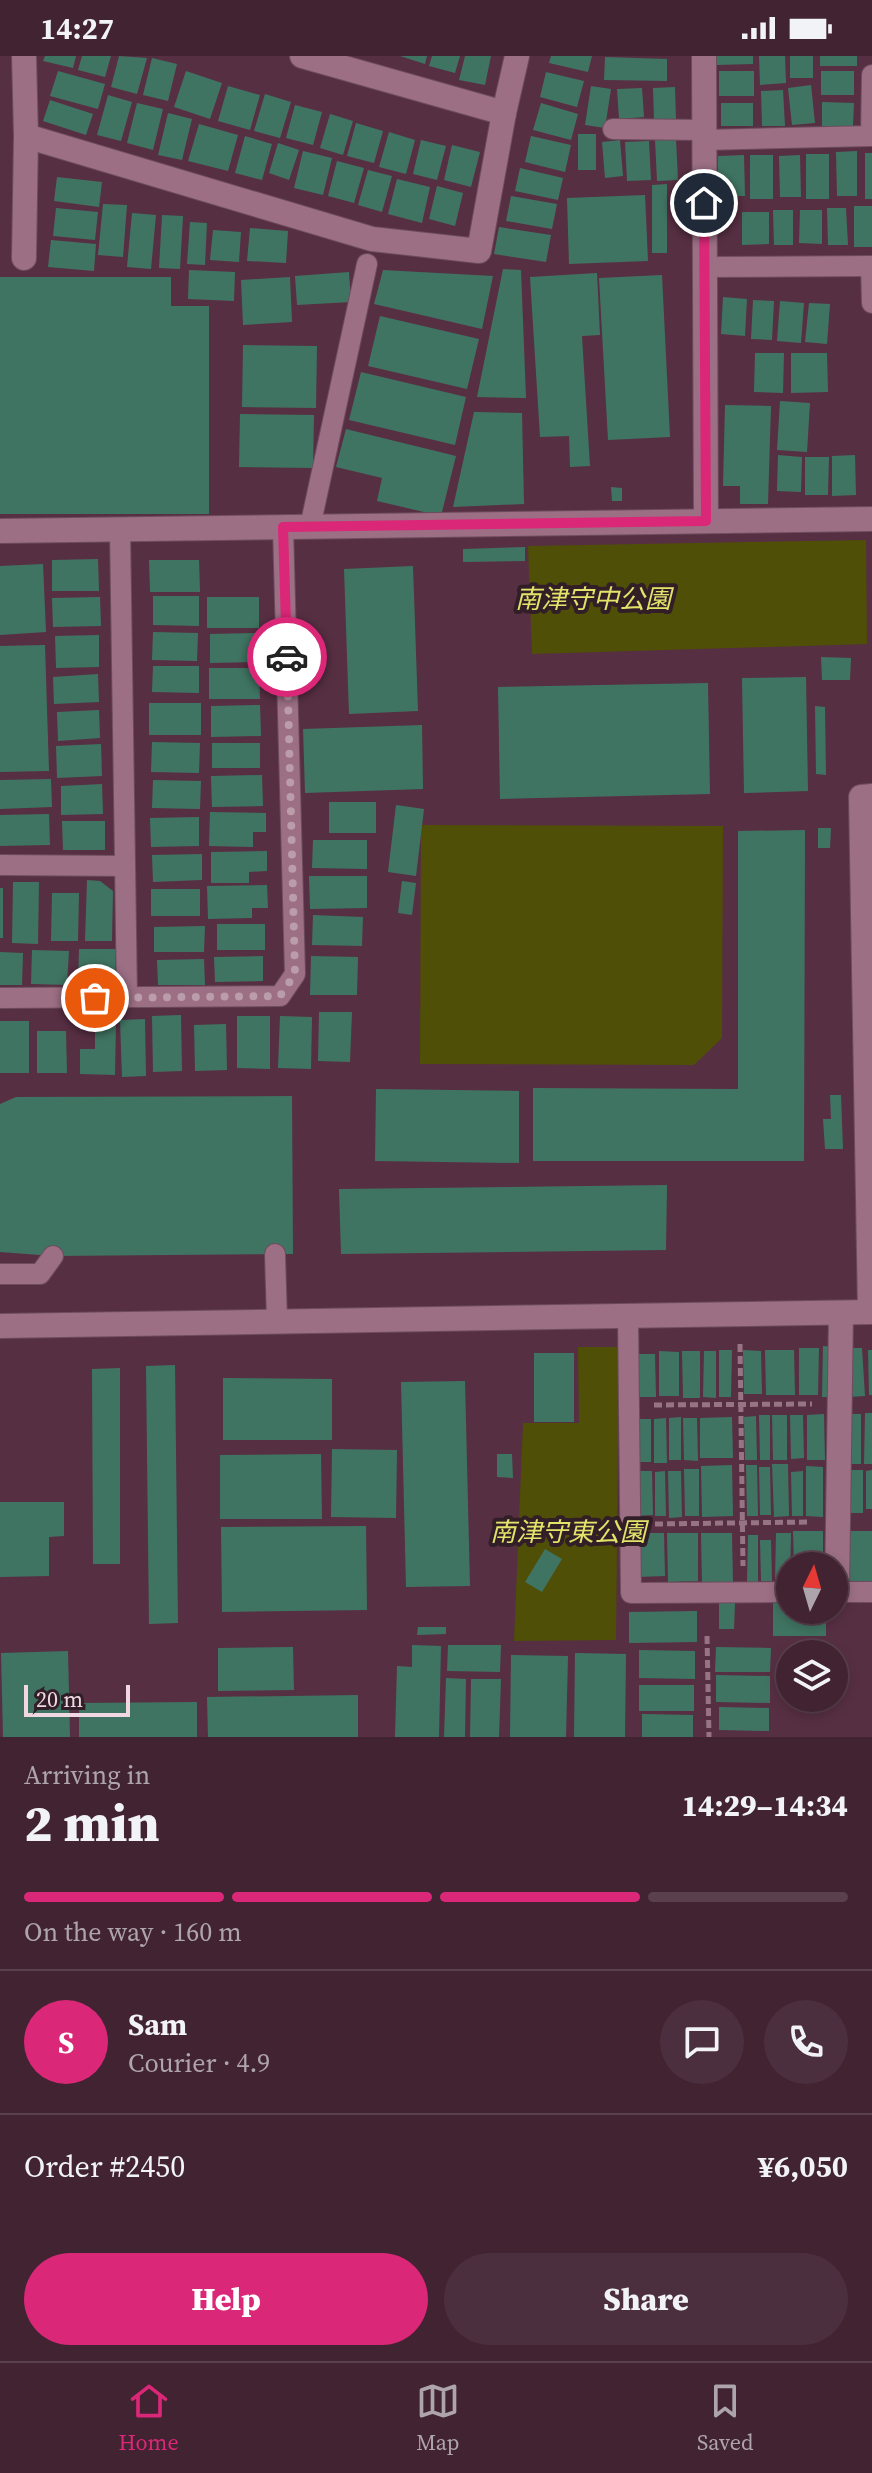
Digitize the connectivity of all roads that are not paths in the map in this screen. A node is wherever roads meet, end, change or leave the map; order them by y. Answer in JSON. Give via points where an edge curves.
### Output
{"nodes":[{"id":1,"x":24,"y":56,"type":"edge"},
{"id":2,"x":302,"y":56,"type":"edge"},
{"id":3,"x":517,"y":56,"type":"edge"},
{"id":4,"x":704,"y":56,"type":"edge"},
{"id":5,"x":872,"y":75,"type":"edge"},
{"id":6,"x":504,"y":113,"type":"junction"},
{"id":7,"x":613,"y":129,"type":"dead end"},
{"id":8,"x":704,"y":135,"type":"junction"},
{"id":9,"x":26,"y":136,"type":"junction"},
{"id":10,"x":24,"y":258,"type":"dead end"},
{"id":11,"x":367,"y":264,"type":"dead end"},
{"id":12,"x":871,"y":266,"type":"edge"},
{"id":13,"x":704,"y":267,"type":"junction"},
{"id":14,"x":872,"y":303,"type":"edge"},
{"id":15,"x":872,"y":519,"type":"edge"},
{"id":16,"x":706,"y":521,"type":"junction"},
{"id":17,"x":283,"y":527,"type":"junction"},
{"id":18,"x":310,"y":527,"type":"junction"},
{"id":19,"x":120,"y":529,"type":"junction"},
{"id":20,"x":0,"y":531,"type":"edge"},
{"id":21,"x":872,"y":796,"type":"edge"},
{"id":22,"x":0,"y":865,"type":"edge"},
{"id":23,"x":125,"y":866,"type":"junction"},
{"id":24,"x":127,"y":997,"type":"junction"},
{"id":25,"x":0,"y":998,"type":"edge"},
{"id":26,"x":275,"y":1254,"type":"dead end"},
{"id":27,"x":53,"y":1256,"type":"dead end"},
{"id":28,"x":0,"y":1274,"type":"edge"},
{"id":29,"x":871,"y":1312,"type":"edge"},
{"id":30,"x":841,"y":1313,"type":"junction"},
{"id":31,"x":628,"y":1316,"type":"junction"},
{"id":32,"x":277,"y":1321,"type":"junction"},
{"id":33,"x":0,"y":1326,"type":"edge"},
{"id":34,"x":837,"y":1552,"type":"edge"},
{"id":35,"x":776,"y":1592,"type":"edge"},
{"id":36,"x":848,"y":1592,"type":"edge"},
{"id":37,"x":872,"y":1592,"type":"edge"}],
"edges":[{"from":1,"to":9,"type":"street"},
{"from":2,"to":6,"type":"street"},
{"from":3,"to":6,"type":"street"},
{"from":4,"to":8,"type":"street"},
{"from":5,"to":8,"type":"lane","via":[[871,136]]},
{"from":6,"to":9,"type":"street","via":[[479,251],[372,239]]},
{"from":7,"to":8,"type":"lane"},
{"from":8,"to":13,"type":"street"},
{"from":9,"to":10,"type":"street"},
{"from":11,"to":18,"type":"lane"},
{"from":12,"to":13,"type":"lane"},
{"from":12,"to":14,"type":"lane"},
{"from":13,"to":16,"type":"street"},
{"from":15,"to":16,"type":"street"},
{"from":16,"to":18,"type":"street"},
{"from":17,"to":18,"type":"street"},
{"from":17,"to":19,"type":"street"},
{"from":17,"to":24,"type":"lane","via":[[295,974],[280,996]]},
{"from":19,"to":20,"type":"street"},
{"from":19,"to":23,"type":"lane"},
{"from":21,"to":29,"type":"street","via":[[861,797]]},
{"from":22,"to":23,"type":"lane"},
{"from":23,"to":24,"type":"lane"},
{"from":24,"to":25,"type":"lane"},
{"from":26,"to":32,"type":"lane"},
{"from":27,"to":28,"type":"lane","via":[[40,1274]]},
{"from":29,"to":30,"type":"street"},
{"from":30,"to":31,"type":"street"},
{"from":30,"to":34,"type":"street"},
{"from":31,"to":32,"type":"street"},
{"from":31,"to":35,"type":"lane","via":[[631,1593]]},
{"from":32,"to":33,"type":"street"},
{"from":36,"to":37,"type":"lane"}]}
